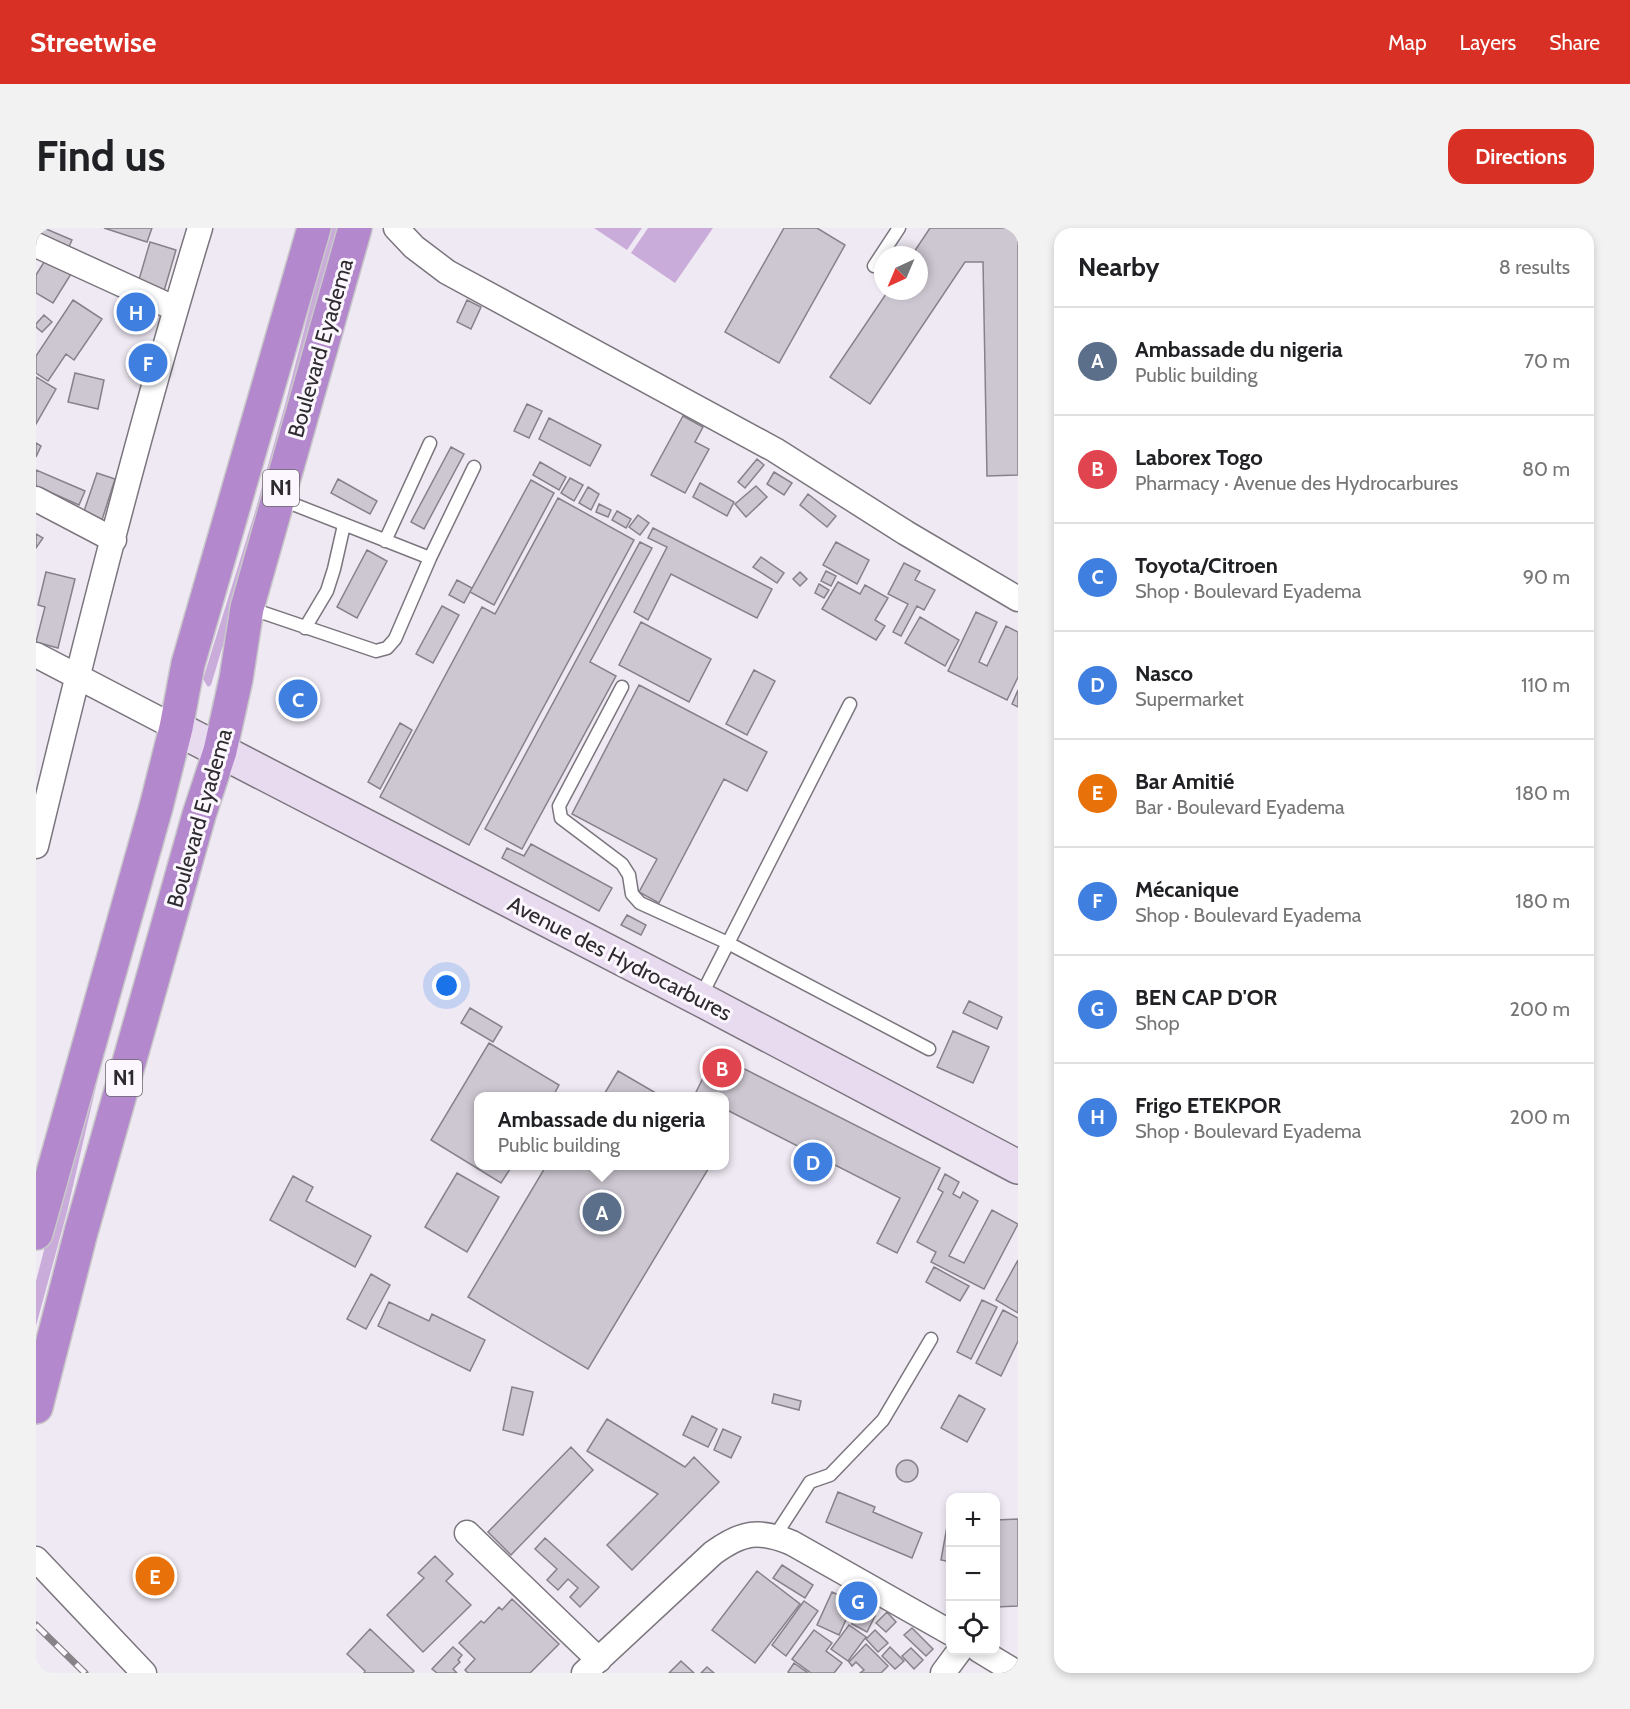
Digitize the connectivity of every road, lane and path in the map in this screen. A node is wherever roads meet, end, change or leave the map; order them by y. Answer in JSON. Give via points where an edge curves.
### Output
{"nodes":[{"id":1,"x":200,"y":228,"type":"edge"},
{"id":2,"x":314,"y":228,"type":"edge"},
{"id":3,"x":355,"y":228,"type":"edge"},
{"id":4,"x":396,"y":228,"type":"edge"},
{"id":5,"x":899,"y":228,"type":"edge"},
{"id":6,"x":36,"y":245,"type":"edge"},
{"id":7,"x":887,"y":246,"type":"edge"},
{"id":8,"x":176,"y":309,"type":"junction"},
{"id":9,"x":430,"y":443,"type":"dead end"},
{"id":10,"x":474,"y":467,"type":"dead end"},
{"id":11,"x":278,"y":498,"type":"junction"},
{"id":12,"x":36,"y":499,"type":"edge"},
{"id":13,"x":344,"y":525,"type":"junction"},
{"id":14,"x":114,"y":540,"type":"junction"},
{"id":15,"x":385,"y":541,"type":"junction"},
{"id":16,"x":430,"y":558,"type":"junction"},
{"id":17,"x":1018,"y":599,"type":"edge"},
{"id":18,"x":247,"y":608,"type":"junction"},
{"id":19,"x":305,"y":628,"type":"junction"},
{"id":20,"x":36,"y":655,"type":"edge"},
{"id":21,"x":77,"y":677,"type":"junction"},
{"id":22,"x":622,"y":687,"type":"dead end"},
{"id":23,"x":850,"y":704,"type":"dead end"},
{"id":24,"x":176,"y":728,"type":"junction"},
{"id":25,"x":220,"y":751,"type":"junction"},
{"id":26,"x":36,"y":846,"type":"edge"},
{"id":27,"x":728,"y":943,"type":"junction"},
{"id":28,"x":700,"y":999,"type":"junction"},
{"id":29,"x":929,"y":1049,"type":"dead end"},
{"id":30,"x":1018,"y":1167,"type":"edge"},
{"id":31,"x":36,"y":1233,"type":"edge"},
{"id":32,"x":931,"y":1339,"type":"dead end"},
{"id":33,"x":36,"y":1407,"type":"edge"},
{"id":34,"x":467,"y":1533,"type":"dead end"},
{"id":35,"x":775,"y":1536,"type":"junction"},
{"id":36,"x":36,"y":1559,"type":"edge"},
{"id":37,"x":946,"y":1631,"type":"edge"},
{"id":38,"x":956,"y":1655,"type":"edge"},
{"id":39,"x":988,"y":1655,"type":"edge"},
{"id":40,"x":591,"y":1667,"type":"edge"},
{"id":41,"x":144,"y":1673,"type":"edge"},
{"id":42,"x":943,"y":1673,"type":"edge"},
{"id":43,"x":1017,"y":1673,"type":"edge"}],
"edges":[{"from":1,"to":8,"type":"street"},
{"from":2,"to":24,"type":"highway","number":"N1","via":[[188,664]]},
{"from":3,"to":11,"type":"highway","name":"Boulevard Eyadema","number":"N1"},
{"from":4,"to":17,"type":"street","via":[[447,272],[775,450]]},
{"from":5,"to":7,"type":"lane"},
{"from":6,"to":8,"type":"street"},
{"from":8,"to":14,"type":"street"},
{"from":9,"to":15,"type":"lane"},
{"from":10,"to":16,"type":"lane"},
{"from":11,"to":13,"type":"lane"},
{"from":11,"to":18,"type":"highway","name":"Boulevard Eyadema","number":"N1"},
{"from":12,"to":14,"type":"street"},
{"from":13,"to":15,"type":"lane"},
{"from":13,"to":19,"type":"lane","via":[[327,591]]},
{"from":14,"to":21,"type":"street"},
{"from":15,"to":16,"type":"lane"},
{"from":16,"to":19,"type":"lane","via":[[395,639],[387,648],[376,651]]},
{"from":18,"to":19,"type":"lane"},
{"from":18,"to":25,"type":"highway","name":"Boulevard Eyadema","number":"N1"},
{"from":20,"to":21,"type":"street"},
{"from":21,"to":24,"type":"street"},
{"from":21,"to":26,"type":"street"},
{"from":22,"to":27,"type":"lane","via":[[559,806],[561,818],[622,864],[629,875],[632,894],[640,903]]},
{"from":23,"to":27,"type":"lane"},
{"from":24,"to":25,"type":"main road","name":"Avenue des Hydrocarbures"},
{"from":24,"to":31,"type":"highway","number":"N1"},
{"from":25,"to":28,"type":"main road","name":"Avenue des Hydrocarbures"},
{"from":25,"to":33,"type":"highway","name":"Boulevard Eyadema","number":"N1","via":[[84,1221]]},
{"from":27,"to":28,"type":"lane"},
{"from":27,"to":29,"type":"lane"},
{"from":28,"to":30,"type":"main road","name":"Avenue des Hydrocarbures"},
{"from":32,"to":35,"type":"lane","via":[[883,1420],[830,1475],[810,1482]]},
{"from":34,"to":40,"type":"street"},
{"from":35,"to":37,"type":"street","via":[[792,1542]]},
{"from":35,"to":40,"type":"street","via":[[745,1535],[713,1553]]},
{"from":36,"to":41,"type":"street"},
{"from":38,"to":42,"type":"street"},
{"from":39,"to":43,"type":"street"}]}
